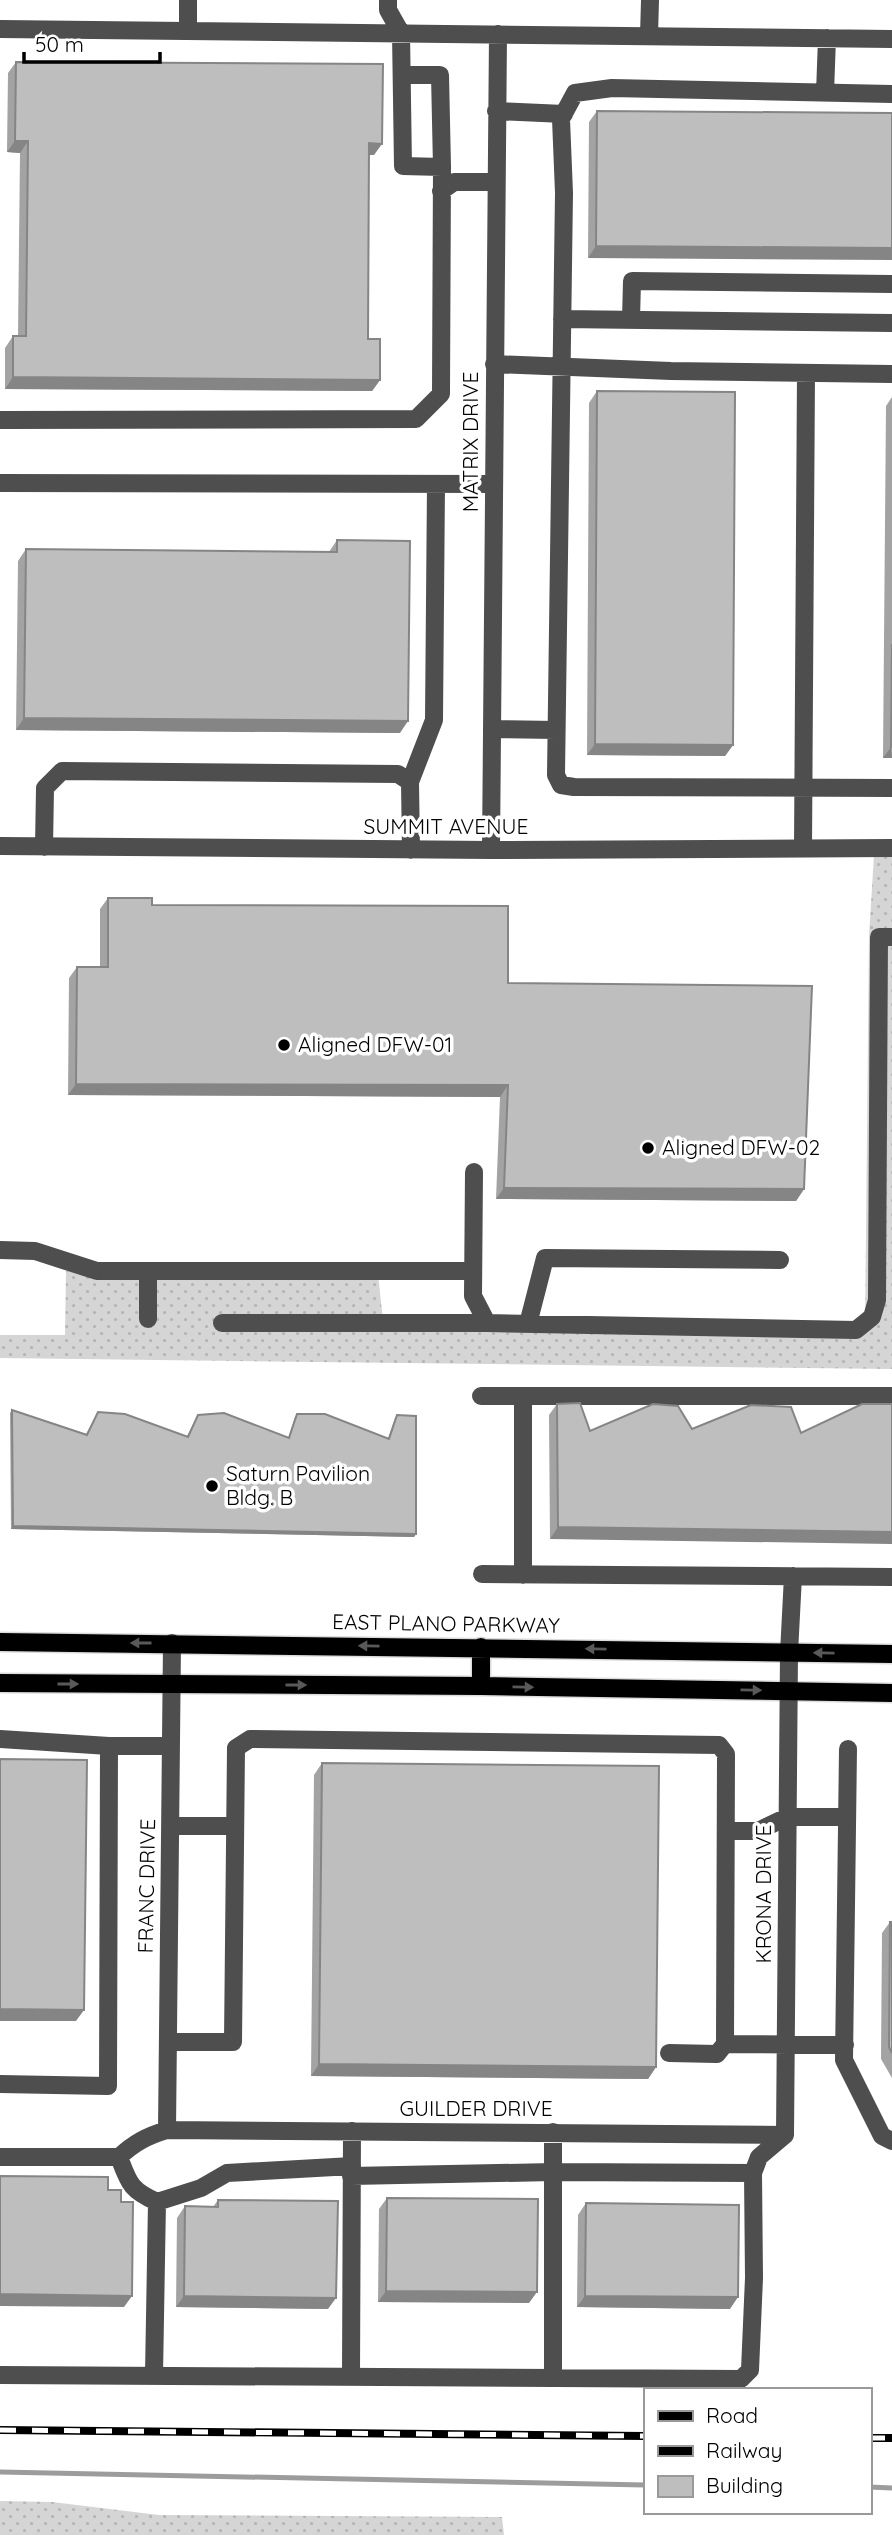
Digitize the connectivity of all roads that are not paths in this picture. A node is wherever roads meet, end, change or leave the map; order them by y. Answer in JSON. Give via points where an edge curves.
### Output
{"nodes":[{"id":1,"x":188,"y":0,"type":"edge"},
{"id":2,"x":388,"y":0,"type":"edge"},
{"id":3,"x":650,"y":0,"type":"edge"},
{"id":4,"x":0,"y":29,"type":"edge"},
{"id":5,"x":188,"y":31,"type":"junction"},
{"id":6,"x":401,"y":33,"type":"junction"},
{"id":7,"x":498,"y":34,"type":"junction"},
{"id":8,"x":649,"y":36,"type":"junction"},
{"id":9,"x":827,"y":38,"type":"junction"},
{"id":10,"x":892,"y":39,"type":"edge"},
{"id":11,"x":402,"y":75,"type":"junction"},
{"id":12,"x":825,"y":93,"type":"junction"},
{"id":13,"x":892,"y":94,"type":"edge"},
{"id":14,"x":496,"y":111,"type":"junction"},
{"id":15,"x":564,"y":114,"type":"junction"},
{"id":16,"x":442,"y":167,"type":"junction"},
{"id":17,"x":495,"y":181,"type":"junction"},
{"id":18,"x":441,"y":191,"type":"junction"},
{"id":19,"x":892,"y":284,"type":"edge"},
{"id":20,"x":562,"y":319,"type":"junction"},
{"id":21,"x":631,"y":320,"type":"junction"},
{"id":22,"x":892,"y":323,"type":"edge"},
{"id":23,"x":494,"y":364,"type":"junction"},
{"id":24,"x":561,"y":367,"type":"junction"},
{"id":25,"x":806,"y":373,"type":"junction"},
{"id":26,"x":892,"y":374,"type":"edge"},
{"id":27,"x":0,"y":420,"type":"edge"},
{"id":28,"x":0,"y":483,"type":"edge"},
{"id":29,"x":436,"y":484,"type":"junction"},
{"id":30,"x":494,"y":484,"type":"junction"},
{"id":31,"x":492,"y":729,"type":"junction"},
{"id":32,"x":556,"y":730,"type":"junction"},
{"id":33,"x":410,"y":782,"type":"junction"},
{"id":34,"x":804,"y":787,"type":"junction"},
{"id":35,"x":892,"y":788,"type":"edge"},
{"id":36,"x":0,"y":846,"type":"edge"},
{"id":37,"x":44,"y":847,"type":"junction"},
{"id":38,"x":803,"y":848,"type":"junction"},
{"id":39,"x":892,"y":848,"type":"edge"},
{"id":40,"x":411,"y":850,"type":"junction"},
{"id":41,"x":491,"y":850,"type":"junction"},
{"id":42,"x":892,"y":937,"type":"edge"},
{"id":43,"x":885,"y":1147,"type":"edge"},
{"id":44,"x":474,"y":1172,"type":"dead end"},
{"id":45,"x":0,"y":1250,"type":"edge"},
{"id":46,"x":780,"y":1260,"type":"dead end"},
{"id":47,"x":148,"y":1270,"type":"junction"},
{"id":48,"x":472,"y":1272,"type":"junction"},
{"id":49,"x":148,"y":1319,"type":"dead end"},
{"id":50,"x":222,"y":1323,"type":"dead end"},
{"id":51,"x":487,"y":1323,"type":"junction"},
{"id":52,"x":528,"y":1324,"type":"junction"},
{"id":53,"x":481,"y":1396,"type":"dead end"},
{"id":54,"x":523,"y":1396,"type":"junction"},
{"id":55,"x":892,"y":1396,"type":"edge"},
{"id":56,"x":482,"y":1574,"type":"dead end"},
{"id":57,"x":523,"y":1575,"type":"junction"},
{"id":58,"x":793,"y":1576,"type":"junction"},
{"id":59,"x":892,"y":1577,"type":"edge"},
{"id":60,"x":0,"y":1642,"type":"edge"},
{"id":61,"x":173,"y":1643,"type":"junction"},
{"id":62,"x":481,"y":1647,"type":"junction"},
{"id":63,"x":789,"y":1653,"type":"junction"},
{"id":64,"x":892,"y":1654,"type":"edge"},
{"id":65,"x":0,"y":1683,"type":"edge"},
{"id":66,"x":172,"y":1685,"type":"junction"},
{"id":67,"x":481,"y":1686,"type":"junction"},
{"id":68,"x":789,"y":1691,"type":"junction"},
{"id":69,"x":892,"y":1692,"type":"edge"},
{"id":70,"x":0,"y":1739,"type":"edge"},
{"id":71,"x":110,"y":1746,"type":"junction"},
{"id":72,"x":171,"y":1746,"type":"junction"},
{"id":73,"x":848,"y":1749,"type":"dead end"},
{"id":74,"x":788,"y":1817,"type":"junction"},
{"id":75,"x":847,"y":1817,"type":"junction"},
{"id":76,"x":170,"y":1826,"type":"junction"},
{"id":77,"x":235,"y":1826,"type":"junction"},
{"id":78,"x":726,"y":1831,"type":"junction"},
{"id":79,"x":168,"y":2042,"type":"junction"},
{"id":80,"x":725,"y":2044,"type":"junction"},
{"id":81,"x":786,"y":2044,"type":"junction"},
{"id":82,"x":845,"y":2045,"type":"junction"},
{"id":83,"x":668,"y":2053,"type":"dead end"},
{"id":84,"x":0,"y":2084,"type":"edge"},
{"id":85,"x":167,"y":2130,"type":"junction"},
{"id":86,"x":352,"y":2131,"type":"junction"},
{"id":87,"x":553,"y":2132,"type":"junction"},
{"id":88,"x":785,"y":2135,"type":"junction"},
{"id":89,"x":892,"y":2141,"type":"edge"},
{"id":90,"x":0,"y":2157,"type":"edge"},
{"id":91,"x":119,"y":2157,"type":"junction"},
{"id":92,"x":351,"y":2171,"type":"junction"},
{"id":93,"x":553,"y":2172,"type":"junction"},
{"id":94,"x":753,"y":2173,"type":"junction"},
{"id":95,"x":157,"y":2202,"type":"junction"},
{"id":96,"x":0,"y":2375,"type":"edge"},
{"id":97,"x":154,"y":2375,"type":"junction"},
{"id":98,"x":351,"y":2376,"type":"junction"},
{"id":99,"x":553,"y":2378,"type":"junction"}],
"edges":[{"from":1,"to":5,"type":"street"},
{"from":2,"to":6,"type":"street","via":[[388,10]]},
{"from":3,"to":8,"type":"street"},
{"from":4,"to":5,"type":"street"},
{"from":5,"to":6,"type":"street"},
{"from":6,"to":7,"type":"street"},
{"from":6,"to":11,"type":"street"},
{"from":7,"to":8,"type":"street"},
{"from":7,"to":14,"type":"street","name":"MATRIX DRIVE"},
{"from":8,"to":9,"type":"street"},
{"from":9,"to":10,"type":"street"},
{"from":9,"to":12,"type":"street"},
{"from":11,"to":16,"type":"street","via":[[403,166]]},
{"from":11,"to":16,"type":"street","via":[[440,75]]},
{"from":12,"to":13,"type":"street"},
{"from":12,"to":15,"type":"street","via":[[612,88],[575,93]]},
{"from":14,"to":15,"type":"street"},
{"from":14,"to":17,"type":"street","name":"MATRIX DRIVE"},
{"from":15,"to":20,"type":"street"},
{"from":16,"to":18,"type":"street"},
{"from":17,"to":18,"type":"street","via":[[454,182]]},
{"from":17,"to":23,"type":"street","name":"MATRIX DRIVE"},
{"from":18,"to":27,"type":"street","via":[[441,394],[416,419]]},
{"from":19,"to":21,"type":"street","via":[[632,281]]},
{"from":20,"to":21,"type":"street"},
{"from":20,"to":24,"type":"street"},
{"from":21,"to":22,"type":"street"},
{"from":23,"to":24,"type":"street"},
{"from":23,"to":30,"type":"street","name":"MATRIX DRIVE"},
{"from":24,"to":25,"type":"street"},
{"from":24,"to":32,"type":"street"},
{"from":25,"to":26,"type":"street"},
{"from":25,"to":34,"type":"street"},
{"from":28,"to":29,"type":"street"},
{"from":29,"to":30,"type":"street"},
{"from":29,"to":33,"type":"street","via":[[434,720]]},
{"from":30,"to":31,"type":"street","name":"MATRIX DRIVE"},
{"from":31,"to":32,"type":"street"},
{"from":31,"to":41,"type":"street","name":"MATRIX DRIVE"},
{"from":32,"to":34,"type":"street","via":[[556,775],[561,785]]},
{"from":33,"to":37,"type":"street","via":[[398,774],[62,771],[45,788]]},
{"from":33,"to":40,"type":"street"},
{"from":34,"to":35,"type":"street"},
{"from":34,"to":38,"type":"street"},
{"from":36,"to":37,"type":"street","name":"SUMMIT AVENUE"},
{"from":37,"to":40,"type":"street","name":"SUMMIT AVENUE"},
{"from":38,"to":39,"type":"street","name":"SUMMIT AVENUE"},
{"from":38,"to":41,"type":"street","name":"SUMMIT AVENUE"},
{"from":40,"to":41,"type":"street","name":"SUMMIT AVENUE"},
{"from":42,"to":43,"type":"street","via":[[879,937]]},
{"from":43,"to":52,"type":"street","via":[[877,1300],[872,1317],[856,1330]]},
{"from":44,"to":48,"type":"street"},
{"from":45,"to":47,"type":"street","via":[[35,1251],[97,1270]]},
{"from":46,"to":52,"type":"street","via":[[545,1258]]},
{"from":47,"to":48,"type":"street"},
{"from":47,"to":49,"type":"street"},
{"from":48,"to":51,"type":"street","via":[[473,1296]]},
{"from":50,"to":51,"type":"street"},
{"from":51,"to":52,"type":"street"},
{"from":53,"to":54,"type":"street"},
{"from":54,"to":55,"type":"street"},
{"from":54,"to":57,"type":"street"},
{"from":56,"to":57,"type":"street"},
{"from":57,"to":58,"type":"street"},
{"from":58,"to":59,"type":"street"},
{"from":58,"to":63,"type":"street","name":"KRONA DRIVE"},
{"from":61,"to":60,"type":"main road","name":"EAST PLANO PARKWAY","one_way":true},
{"from":62,"to":61,"type":"main road","name":"EAST PLANO PARKWAY","one_way":true},
{"from":61,"to":66,"type":"street","name":"FRANC DRIVE"},
{"from":63,"to":62,"type":"main road","name":"EAST PLANO PARKWAY","one_way":true},
{"from":62,"to":67,"type":"main road"},
{"from":64,"to":63,"type":"main road","name":"EAST PLANO PARKWAY","one_way":true},
{"from":63,"to":68,"type":"street","name":"KRONA DRIVE"},
{"from":65,"to":66,"type":"main road","one_way":true},
{"from":66,"to":67,"type":"main road","one_way":true},
{"from":66,"to":72,"type":"street","name":"FRANC DRIVE"},
{"from":67,"to":68,"type":"main road","one_way":true},
{"from":68,"to":69,"type":"main road"},
{"from":68,"to":74,"type":"street","name":"KRONA DRIVE"},
{"from":70,"to":71,"type":"street"},
{"from":71,"to":72,"type":"street"},
{"from":71,"to":84,"type":"street","via":[[108,2086]]},
{"from":72,"to":76,"type":"street","name":"FRANC DRIVE"},
{"from":73,"to":75,"type":"street"},
{"from":74,"to":75,"type":"street"},
{"from":74,"to":78,"type":"street","via":[[758,1831]]},
{"from":74,"to":81,"type":"street","name":"KRONA DRIVE"},
{"from":75,"to":82,"type":"street"},
{"from":76,"to":77,"type":"street"},
{"from":76,"to":79,"type":"street","name":"FRANC DRIVE"},
{"from":77,"to":78,"type":"street","via":[[236,1748],[250,1739],[719,1745],[726,1754]]},
{"from":77,"to":79,"type":"street","via":[[233,2042]]},
{"from":78,"to":80,"type":"street"},
{"from":79,"to":85,"type":"street","name":"FRANC DRIVE"},
{"from":80,"to":81,"type":"street"},
{"from":80,"to":83,"type":"street","via":[[717,2054]]},
{"from":81,"to":82,"type":"street"},
{"from":81,"to":88,"type":"street","name":"KRONA DRIVE"},
{"from":82,"to":89,"type":"street","via":[[844,2060],[882,2136]]},
{"from":85,"to":86,"type":"street","name":"GUILDER DRIVE"},
{"from":85,"to":91,"type":"street","via":[[146,2136]]},
{"from":86,"to":87,"type":"street","name":"GUILDER DRIVE"},
{"from":86,"to":92,"type":"street"},
{"from":87,"to":88,"type":"street","name":"GUILDER DRIVE"},
{"from":87,"to":93,"type":"street"},
{"from":88,"to":94,"type":"street","via":[[759,2157]]},
{"from":90,"to":91,"type":"street"},
{"from":91,"to":95,"type":"street","via":[[128,2181],[139,2194]]},
{"from":92,"to":93,"type":"street"},
{"from":92,"to":95,"type":"street","via":[[227,2173],[201,2188]]},
{"from":92,"to":98,"type":"street"},
{"from":93,"to":94,"type":"street"},
{"from":93,"to":99,"type":"street"},
{"from":94,"to":99,"type":"street","via":[[750,2370],[741,2379]]},
{"from":95,"to":97,"type":"street"},
{"from":96,"to":97,"type":"street"},
{"from":97,"to":98,"type":"street"},
{"from":98,"to":99,"type":"street"}]}
